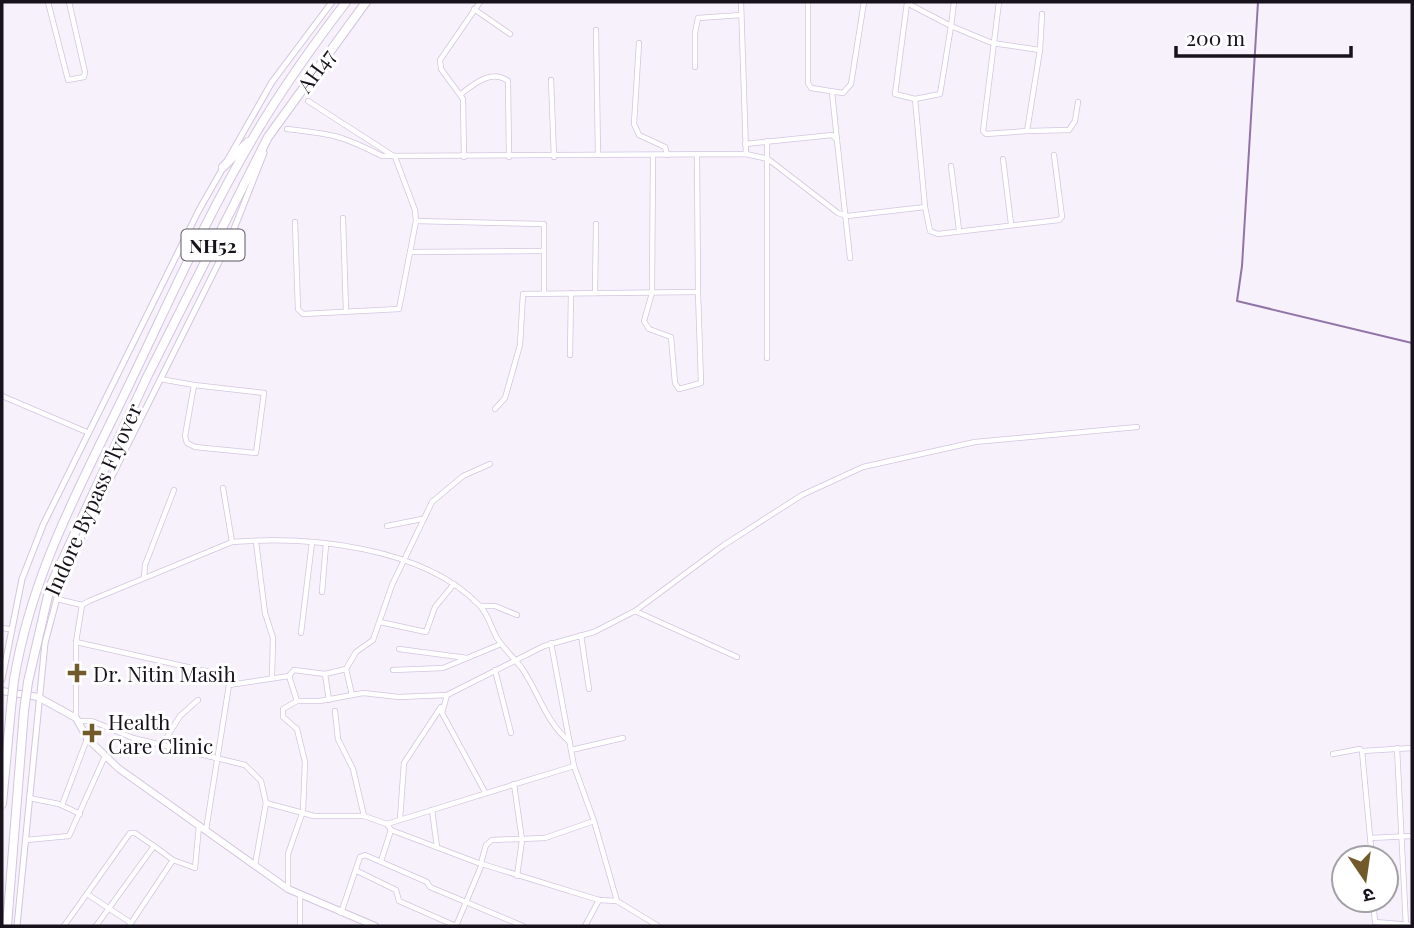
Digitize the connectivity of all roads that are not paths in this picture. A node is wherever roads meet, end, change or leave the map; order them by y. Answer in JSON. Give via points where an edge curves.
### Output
{"nodes":[{"id":1,"x":48,"y":2,"type":"edge"},
{"id":2,"x":69,"y":2,"type":"edge"},
{"id":3,"x":332,"y":2,"type":"edge"},
{"id":4,"x":346,"y":2,"type":"edge"},
{"id":5,"x":366,"y":2,"type":"edge"},
{"id":6,"x":480,"y":2,"type":"edge"},
{"id":7,"x":741,"y":2,"type":"edge"},
{"id":8,"x":808,"y":2,"type":"edge"},
{"id":9,"x":864,"y":2,"type":"edge"},
{"id":10,"x":906,"y":2,"type":"edge"},
{"id":11,"x":954,"y":2,"type":"edge"},
{"id":12,"x":999,"y":2,"type":"edge"},
{"id":13,"x":474,"y":9,"type":"junction"},
{"id":14,"x":1042,"y":14,"type":"dead end"},
{"id":15,"x":741,"y":15,"type":"junction"},
{"id":16,"x":951,"y":26,"type":"junction"},
{"id":17,"x":596,"y":30,"type":"dead end"},
{"id":18,"x":510,"y":34,"type":"dead end"},
{"id":19,"x":639,"y":43,"type":"dead end"},
{"id":20,"x":992,"y":43,"type":"junction"},
{"id":21,"x":1040,"y":50,"type":"junction"},
{"id":22,"x":695,"y":67,"type":"dead end"},
{"id":23,"x":551,"y":80,"type":"dead end"},
{"id":24,"x":832,"y":92,"type":"junction"},
{"id":25,"x":461,"y":94,"type":"junction"},
{"id":26,"x":915,"y":99,"type":"junction"},
{"id":27,"x":308,"y":101,"type":"dead end"},
{"id":28,"x":1078,"y":102,"type":"dead end"},
{"id":29,"x":287,"y":129,"type":"dead end"},
{"id":30,"x":1027,"y":131,"type":"junction"},
{"id":31,"x":255,"y":135,"type":"junction"},
{"id":32,"x":267,"y":140,"type":"junction"},
{"id":33,"x":837,"y":140,"type":"junction"},
{"id":34,"x":767,"y":141,"type":"junction"},
{"id":35,"x":745,"y":144,"type":"junction"},
{"id":36,"x":598,"y":155,"type":"junction"},
{"id":37,"x":667,"y":155,"type":"junction"},
{"id":38,"x":697,"y":155,"type":"junction"},
{"id":39,"x":746,"y":155,"type":"junction"},
{"id":40,"x":1054,"y":155,"type":"dead end"},
{"id":41,"x":653,"y":156,"type":"junction"},
{"id":42,"x":396,"y":157,"type":"junction"},
{"id":43,"x":464,"y":157,"type":"junction"},
{"id":44,"x":509,"y":157,"type":"junction"},
{"id":45,"x":554,"y":157,"type":"junction"},
{"id":46,"x":768,"y":159,"type":"junction"},
{"id":47,"x":1003,"y":159,"type":"dead end"},
{"id":48,"x":951,"y":166,"type":"dead end"},
{"id":49,"x":223,"y":167,"type":"junction"},
{"id":50,"x":925,"y":207,"type":"junction"},
{"id":51,"x":847,"y":216,"type":"junction"},
{"id":52,"x":343,"y":218,"type":"dead end"},
{"id":53,"x":416,"y":221,"type":"junction"},
{"id":54,"x":295,"y":222,"type":"dead end"},
{"id":55,"x":596,"y":224,"type":"dead end"},
{"id":56,"x":1011,"y":224,"type":"junction"},
{"id":57,"x":959,"y":230,"type":"junction"},
{"id":58,"x":543,"y":251,"type":"junction"},
{"id":59,"x":410,"y":252,"type":"junction"},
{"id":60,"x":850,"y":258,"type":"dead end"},
{"id":61,"x":544,"y":292,"type":"junction"},
{"id":62,"x":698,"y":292,"type":"junction"},
{"id":63,"x":571,"y":293,"type":"junction"},
{"id":64,"x":595,"y":293,"type":"junction"},
{"id":65,"x":652,"y":293,"type":"junction"},
{"id":66,"x":346,"y":311,"type":"junction"},
{"id":67,"x":570,"y":355,"type":"dead end"},
{"id":68,"x":766,"y":358,"type":"dead end"},
{"id":69,"x":159,"y":379,"type":"junction"},
{"id":70,"x":194,"y":384,"type":"junction"},
{"id":71,"x":2,"y":396,"type":"edge"},
{"id":72,"x":495,"y":409,"type":"dead end"},
{"id":73,"x":1137,"y":427,"type":"dead end"},
{"id":74,"x":89,"y":433,"type":"junction"},
{"id":75,"x":490,"y":464,"type":"dead end"},
{"id":76,"x":223,"y":488,"type":"dead end"},
{"id":77,"x":174,"y":490,"type":"dead end"},
{"id":78,"x":423,"y":519,"type":"junction"},
{"id":79,"x":387,"y":526,"type":"dead end"},
{"id":80,"x":232,"y":542,"type":"junction"},
{"id":81,"x":256,"y":542,"type":"junction"},
{"id":82,"x":312,"y":542,"type":"junction"},
{"id":83,"x":326,"y":544,"type":"junction"},
{"id":84,"x":405,"y":561,"type":"junction"},
{"id":85,"x":144,"y":577,"type":"junction"},
{"id":86,"x":453,"y":584,"type":"junction"},
{"id":87,"x":322,"y":592,"type":"dead end"},
{"id":88,"x":57,"y":599,"type":"junction"},
{"id":89,"x":82,"y":605,"type":"junction"},
{"id":90,"x":481,"y":606,"type":"junction"},
{"id":91,"x":635,"y":611,"type":"junction"},
{"id":92,"x":517,"y":615,"type":"dead end"},
{"id":93,"x":379,"y":622,"type":"junction"},
{"id":94,"x":2,"y":628,"type":"edge"},
{"id":95,"x":9,"y":629,"type":"junction"},
{"id":96,"x":301,"y":632,"type":"dead end"},
{"id":97,"x":581,"y":635,"type":"junction"},
{"id":98,"x":76,"y":642,"type":"junction"},
{"id":99,"x":551,"y":643,"type":"junction"},
{"id":100,"x":501,"y":644,"type":"junction"},
{"id":101,"x":398,"y":649,"type":"dead end"},
{"id":102,"x":737,"y":657,"type":"dead end"},
{"id":103,"x":467,"y":659,"type":"junction"},
{"id":104,"x":514,"y":660,"type":"junction"},
{"id":105,"x":3,"y":668,"type":"edge"},
{"id":106,"x":346,"y":669,"type":"junction"},
{"id":107,"x":393,"y":670,"type":"dead end"},
{"id":108,"x":495,"y":670,"type":"junction"},
{"id":109,"x":324,"y":674,"type":"junction"},
{"id":110,"x":223,"y":675,"type":"dead end"},
{"id":111,"x":289,"y":676,"type":"junction"},
{"id":112,"x":272,"y":677,"type":"junction"},
{"id":113,"x":2,"y":679,"type":"edge"},
{"id":114,"x":589,"y":689,"type":"dead end"},
{"id":115,"x":2,"y":691,"type":"edge"},
{"id":116,"x":352,"y":695,"type":"junction"},
{"id":117,"x":447,"y":695,"type":"junction"},
{"id":118,"x":38,"y":697,"type":"junction"},
{"id":119,"x":329,"y":700,"type":"junction"},
{"id":120,"x":198,"y":701,"type":"dead end"},
{"id":121,"x":297,"y":701,"type":"junction"},
{"id":122,"x":441,"y":708,"type":"junction"},
{"id":123,"x":335,"y":710,"type":"dead end"},
{"id":124,"x":77,"y":719,"type":"junction"},
{"id":125,"x":511,"y":733,"type":"dead end"},
{"id":126,"x":87,"y":738,"type":"junction"},
{"id":127,"x":623,"y":738,"type":"dead end"},
{"id":128,"x":570,"y":742,"type":"junction"},
{"id":129,"x":162,"y":746,"type":"junction"},
{"id":130,"x":1397,"y":748,"type":"junction"},
{"id":131,"x":1412,"y":748,"type":"edge"},
{"id":132,"x":1360,"y":749,"type":"dead end"},
{"id":133,"x":571,"y":750,"type":"junction"},
{"id":134,"x":1333,"y":754,"type":"dead end"},
{"id":135,"x":106,"y":756,"type":"junction"},
{"id":136,"x":218,"y":758,"type":"junction"},
{"id":137,"x":574,"y":766,"type":"junction"},
{"id":138,"x":514,"y":784,"type":"junction"},
{"id":139,"x":485,"y":793,"type":"junction"},
{"id":140,"x":29,"y":798,"type":"junction"},
{"id":141,"x":266,"y":803,"type":"junction"},
{"id":142,"x":2,"y":804,"type":"edge"},
{"id":143,"x":62,"y":805,"type":"junction"},
{"id":144,"x":432,"y":810,"type":"junction"},
{"id":145,"x":303,"y":811,"type":"junction"},
{"id":146,"x":80,"y":814,"type":"junction"},
{"id":147,"x":364,"y":816,"type":"junction"},
{"id":148,"x":400,"y":819,"type":"junction"},
{"id":149,"x":594,"y":821,"type":"junction"},
{"id":150,"x":387,"y":824,"type":"junction"},
{"id":151,"x":199,"y":826,"type":"junction"},
{"id":152,"x":391,"y":830,"type":"junction"},
{"id":153,"x":206,"y":831,"type":"junction"},
{"id":154,"x":1401,"y":836,"type":"junction"},
{"id":155,"x":1412,"y":836,"type":"edge"},
{"id":156,"x":1370,"y":838,"type":"junction"},
{"id":157,"x":25,"y":840,"type":"junction"},
{"id":158,"x":522,"y":840,"type":"junction"},
{"id":159,"x":1371,"y":844,"type":"edge"},
{"id":160,"x":154,"y":846,"type":"junction"},
{"id":161,"x":437,"y":848,"type":"junction"},
{"id":162,"x":173,"y":860,"type":"junction"},
{"id":163,"x":381,"y":862,"type":"junction"},
{"id":164,"x":481,"y":864,"type":"junction"},
{"id":165,"x":255,"y":866,"type":"junction"},
{"id":166,"x":357,"y":871,"type":"junction"},
{"id":167,"x":517,"y":877,"type":"junction"},
{"id":168,"x":288,"y":888,"type":"junction"},
{"id":169,"x":87,"y":894,"type":"junction"},
{"id":170,"x":300,"y":896,"type":"junction"},
{"id":171,"x":599,"y":900,"type":"junction"},
{"id":172,"x":617,"y":901,"type":"junction"},
{"id":173,"x":465,"y":904,"type":"junction"},
{"id":174,"x":109,"y":908,"type":"junction"},
{"id":175,"x":341,"y":913,"type":"junction"},
{"id":176,"x":1374,"y":914,"type":"edge"},
{"id":177,"x":130,"y":925,"type":"edge"},
{"id":178,"x":7,"y":926,"type":"edge"},
{"id":179,"x":17,"y":926,"type":"edge"},
{"id":180,"x":64,"y":926,"type":"edge"},
{"id":181,"x":96,"y":926,"type":"edge"},
{"id":182,"x":300,"y":926,"type":"edge"},
{"id":183,"x":375,"y":926,"type":"edge"},
{"id":184,"x":456,"y":926,"type":"edge"},
{"id":185,"x":523,"y":926,"type":"edge"},
{"id":186,"x":585,"y":926,"type":"edge"},
{"id":187,"x":658,"y":926,"type":"edge"},
{"id":188,"x":1408,"y":926,"type":"edge"}],
"edges":[{"from":1,"to":2,"type":"street","via":[[68,80],[85,74]]},
{"from":3,"to":49,"type":"street","via":[[272,82]]},
{"from":4,"to":31,"type":"highway","name":"AH47","number":"NH52"},
{"from":5,"to":32,"type":"highway","name":"AH47","number":"NH52"},
{"from":6,"to":13,"type":"street"},
{"from":7,"to":15,"type":"street"},
{"from":8,"to":24,"type":"street","via":[[808,83],[811,88]]},
{"from":9,"to":24,"type":"street","via":[[849,89]]},
{"from":10,"to":16,"type":"street"},
{"from":10,"to":26,"type":"street","via":[[895,94]]},
{"from":11,"to":16,"type":"street"},
{"from":12,"to":20,"type":"street"},
{"from":13,"to":18,"type":"street"},
{"from":13,"to":25,"type":"street","via":[[440,60],[441,69]]},
{"from":14,"to":21,"type":"street"},
{"from":15,"to":22,"type":"street","via":[[698,18]]},
{"from":15,"to":35,"type":"street"},
{"from":16,"to":20,"type":"street"},
{"from":16,"to":26,"type":"street","via":[[940,93]]},
{"from":17,"to":36,"type":"street"},
{"from":19,"to":37,"type":"street","via":[[634,124],[639,135],[666,147]]},
{"from":20,"to":21,"type":"street"},
{"from":20,"to":30,"type":"street","via":[[983,131]]},
{"from":21,"to":30,"type":"street"},
{"from":23,"to":45,"type":"street"},
{"from":24,"to":33,"type":"street"},
{"from":25,"to":43,"type":"street"},
{"from":25,"to":44,"type":"street","via":[[485,78],[508,81]]},
{"from":26,"to":50,"type":"street"},
{"from":27,"to":42,"type":"street"},
{"from":28,"to":30,"type":"street","via":[[1069,130]]},
{"from":29,"to":42,"type":"street","via":[[323,131],[382,156]]},
{"from":31,"to":49,"type":"highway"},
{"from":31,"to":142,"type":"highway","name":"Indore Bypass Flyover","number":"NH52","bridge":true,"via":[[53,540],[23,631]]},
{"from":32,"to":69,"type":"street","via":[[228,244]]},
{"from":32,"to":178,"type":"highway","name":"Indore Bypass Flyover","number":"NH52","bridge":true,"via":[[155,360],[50,587],[24,711]]},
{"from":33,"to":34,"type":"street","via":[[829,134]]},
{"from":33,"to":51,"type":"street"},
{"from":34,"to":35,"type":"street"},
{"from":34,"to":46,"type":"street"},
{"from":35,"to":39,"type":"street"},
{"from":36,"to":41,"type":"street"},
{"from":36,"to":45,"type":"street"},
{"from":37,"to":38,"type":"street"},
{"from":37,"to":41,"type":"street"},
{"from":38,"to":39,"type":"street"},
{"from":38,"to":62,"type":"street"},
{"from":39,"to":46,"type":"street"},
{"from":40,"to":56,"type":"street","via":[[1062,217],[1055,222]]},
{"from":41,"to":65,"type":"street"},
{"from":42,"to":43,"type":"street"},
{"from":42,"to":53,"type":"street"},
{"from":43,"to":44,"type":"street"},
{"from":44,"to":45,"type":"street"},
{"from":46,"to":51,"type":"street"},
{"from":46,"to":68,"type":"street"},
{"from":47,"to":56,"type":"street"},
{"from":48,"to":57,"type":"street"},
{"from":49,"to":74,"type":"street"},
{"from":50,"to":51,"type":"street"},
{"from":50,"to":57,"type":"street","via":[[933,233]]},
{"from":51,"to":60,"type":"street"},
{"from":52,"to":66,"type":"street"},
{"from":53,"to":58,"type":"street","via":[[544,224]]},
{"from":53,"to":59,"type":"street"},
{"from":54,"to":66,"type":"street","via":[[299,311]]},
{"from":55,"to":64,"type":"street"},
{"from":56,"to":57,"type":"street"},
{"from":58,"to":59,"type":"street"},
{"from":58,"to":61,"type":"street"},
{"from":59,"to":66,"type":"street","via":[[399,309]]},
{"from":61,"to":63,"type":"street"},
{"from":61,"to":72,"type":"street","via":[[521,298],[520,345],[505,398]]},
{"from":62,"to":65,"type":"street"},
{"from":62,"to":65,"type":"street","via":[[701,383],[679,388],[671,337],[649,330],[645,321]]},
{"from":63,"to":64,"type":"street"},
{"from":63,"to":67,"type":"street"},
{"from":64,"to":65,"type":"street"},
{"from":69,"to":70,"type":"street"},
{"from":69,"to":88,"type":"street","via":[[83,534]]},
{"from":70,"to":70,"type":"street","via":[[187,443],[256,453],[264,393]]},
{"from":71,"to":74,"type":"street"},
{"from":73,"to":91,"type":"street","via":[[975,442],[863,467],[802,495]]},
{"from":74,"to":95,"type":"street","via":[[43,525]]},
{"from":75,"to":78,"type":"street","via":[[442,491]]},
{"from":76,"to":80,"type":"street"},
{"from":77,"to":85,"type":"street"},
{"from":78,"to":79,"type":"street"},
{"from":78,"to":84,"type":"street"},
{"from":80,"to":81,"type":"street"},
{"from":80,"to":85,"type":"street"},
{"from":81,"to":82,"type":"street"},
{"from":81,"to":112,"type":"street","via":[[265,613],[273,638]]},
{"from":82,"to":83,"type":"street"},
{"from":82,"to":96,"type":"street"},
{"from":83,"to":84,"type":"street"},
{"from":83,"to":87,"type":"street"},
{"from":84,"to":86,"type":"street"},
{"from":84,"to":93,"type":"street"},
{"from":85,"to":89,"type":"street"},
{"from":86,"to":90,"type":"street"},
{"from":86,"to":93,"type":"street","via":[[435,607],[426,632]]},
{"from":88,"to":89,"type":"street"},
{"from":88,"to":118,"type":"street","via":[[44,643]]},
{"from":89,"to":98,"type":"street"},
{"from":90,"to":92,"type":"street"},
{"from":90,"to":100,"type":"street"},
{"from":91,"to":97,"type":"street"},
{"from":91,"to":102,"type":"street"},
{"from":93,"to":106,"type":"street","via":[[373,639],[356,652]]},
{"from":94,"to":95,"type":"street"},
{"from":95,"to":105,"type":"street"},
{"from":97,"to":99,"type":"street"},
{"from":97,"to":114,"type":"street"},
{"from":98,"to":110,"type":"street"},
{"from":98,"to":124,"type":"street"},
{"from":99,"to":104,"type":"street"},
{"from":99,"to":128,"type":"street"},
{"from":100,"to":103,"type":"street"},
{"from":100,"to":104,"type":"street"},
{"from":101,"to":103,"type":"street"},
{"from":103,"to":107,"type":"street","via":[[436,669]]},
{"from":104,"to":108,"type":"street"},
{"from":104,"to":128,"type":"street","via":[[554,727]]},
{"from":105,"to":113,"type":"street"},
{"from":106,"to":109,"type":"street"},
{"from":106,"to":116,"type":"street"},
{"from":108,"to":117,"type":"street"},
{"from":108,"to":125,"type":"street"},
{"from":109,"to":111,"type":"street","via":[[293,670]]},
{"from":109,"to":119,"type":"street"},
{"from":111,"to":112,"type":"street"},
{"from":111,"to":121,"type":"street"},
{"from":112,"to":136,"type":"street","via":[[229,685]]},
{"from":115,"to":118,"type":"main road"},
{"from":116,"to":117,"type":"street"},
{"from":116,"to":119,"type":"street"},
{"from":117,"to":122,"type":"street"},
{"from":118,"to":124,"type":"main road"},
{"from":118,"to":140,"type":"street"},
{"from":119,"to":121,"type":"street"},
{"from":120,"to":129,"type":"street","via":[[180,716]]},
{"from":121,"to":145,"type":"street","via":[[283,707],[283,716],[297,729],[304,754]]},
{"from":122,"to":139,"type":"street"},
{"from":122,"to":148,"type":"street","via":[[404,763]]},
{"from":123,"to":147,"type":"street","via":[[338,739],[353,769]]},
{"from":124,"to":126,"type":"main road"},
{"from":124,"to":129,"type":"street"},
{"from":126,"to":135,"type":"main road"},
{"from":126,"to":143,"type":"street"},
{"from":127,"to":133,"type":"street"},
{"from":128,"to":133,"type":"street"},
{"from":129,"to":136,"type":"street"},
{"from":130,"to":131,"type":"street"},
{"from":130,"to":154,"type":"street"},
{"from":130,"to":156,"type":"street","via":[[1362,751]]},
{"from":132,"to":134,"type":"street"},
{"from":133,"to":137,"type":"street"},
{"from":135,"to":146,"type":"street"},
{"from":135,"to":151,"type":"main road"},
{"from":136,"to":141,"type":"street","via":[[246,765],[257,775]]},
{"from":136,"to":153,"type":"street"},
{"from":137,"to":138,"type":"street"},
{"from":137,"to":149,"type":"street"},
{"from":138,"to":139,"type":"street"},
{"from":138,"to":158,"type":"street"},
{"from":139,"to":144,"type":"street"},
{"from":140,"to":143,"type":"street"},
{"from":140,"to":157,"type":"street"},
{"from":141,"to":145,"type":"street"},
{"from":141,"to":165,"type":"street"},
{"from":143,"to":146,"type":"street"},
{"from":144,"to":148,"type":"street"},
{"from":144,"to":161,"type":"street"},
{"from":145,"to":147,"type":"street","via":[[314,816]]},
{"from":145,"to":168,"type":"street","via":[[288,854]]},
{"from":146,"to":157,"type":"street","via":[[69,836]]},
{"from":147,"to":150,"type":"street"},
{"from":148,"to":150,"type":"street"},
{"from":149,"to":158,"type":"street","via":[[552,836]]},
{"from":149,"to":172,"type":"street"},
{"from":150,"to":152,"type":"street"},
{"from":151,"to":153,"type":"main road"},
{"from":151,"to":162,"type":"street","via":[[195,868]]},
{"from":152,"to":161,"type":"street"},
{"from":152,"to":163,"type":"street"},
{"from":153,"to":165,"type":"main road"},
{"from":154,"to":155,"type":"street"},
{"from":154,"to":156,"type":"street"},
{"from":154,"to":188,"type":"street"},
{"from":156,"to":159,"type":"street"},
{"from":157,"to":179,"type":"street"},
{"from":158,"to":164,"type":"street","via":[[487,842]]},
{"from":158,"to":167,"type":"street"},
{"from":160,"to":162,"type":"street"},
{"from":160,"to":169,"type":"street","via":[[130,833]]},
{"from":160,"to":174,"type":"street"},
{"from":161,"to":164,"type":"street"},
{"from":162,"to":177,"type":"street"},
{"from":163,"to":166,"type":"street","via":[[362,855]]},
{"from":163,"to":173,"type":"street"},
{"from":164,"to":167,"type":"street"},
{"from":164,"to":173,"type":"street"},
{"from":165,"to":168,"type":"main road"},
{"from":166,"to":175,"type":"street"},
{"from":166,"to":184,"type":"street","via":[[396,890],[399,901]]},
{"from":167,"to":171,"type":"street"},
{"from":168,"to":170,"type":"main road"},
{"from":169,"to":174,"type":"street"},
{"from":169,"to":180,"type":"street"},
{"from":170,"to":175,"type":"main road"},
{"from":170,"to":182,"type":"street"},
{"from":171,"to":172,"type":"street"},
{"from":171,"to":186,"type":"street"},
{"from":172,"to":187,"type":"street"},
{"from":173,"to":184,"type":"street"},
{"from":173,"to":185,"type":"street"},
{"from":174,"to":177,"type":"street"},
{"from":174,"to":181,"type":"street"},
{"from":175,"to":183,"type":"main road"},
{"from":176,"to":188,"type":"street","via":[[1375,922]]}]}
